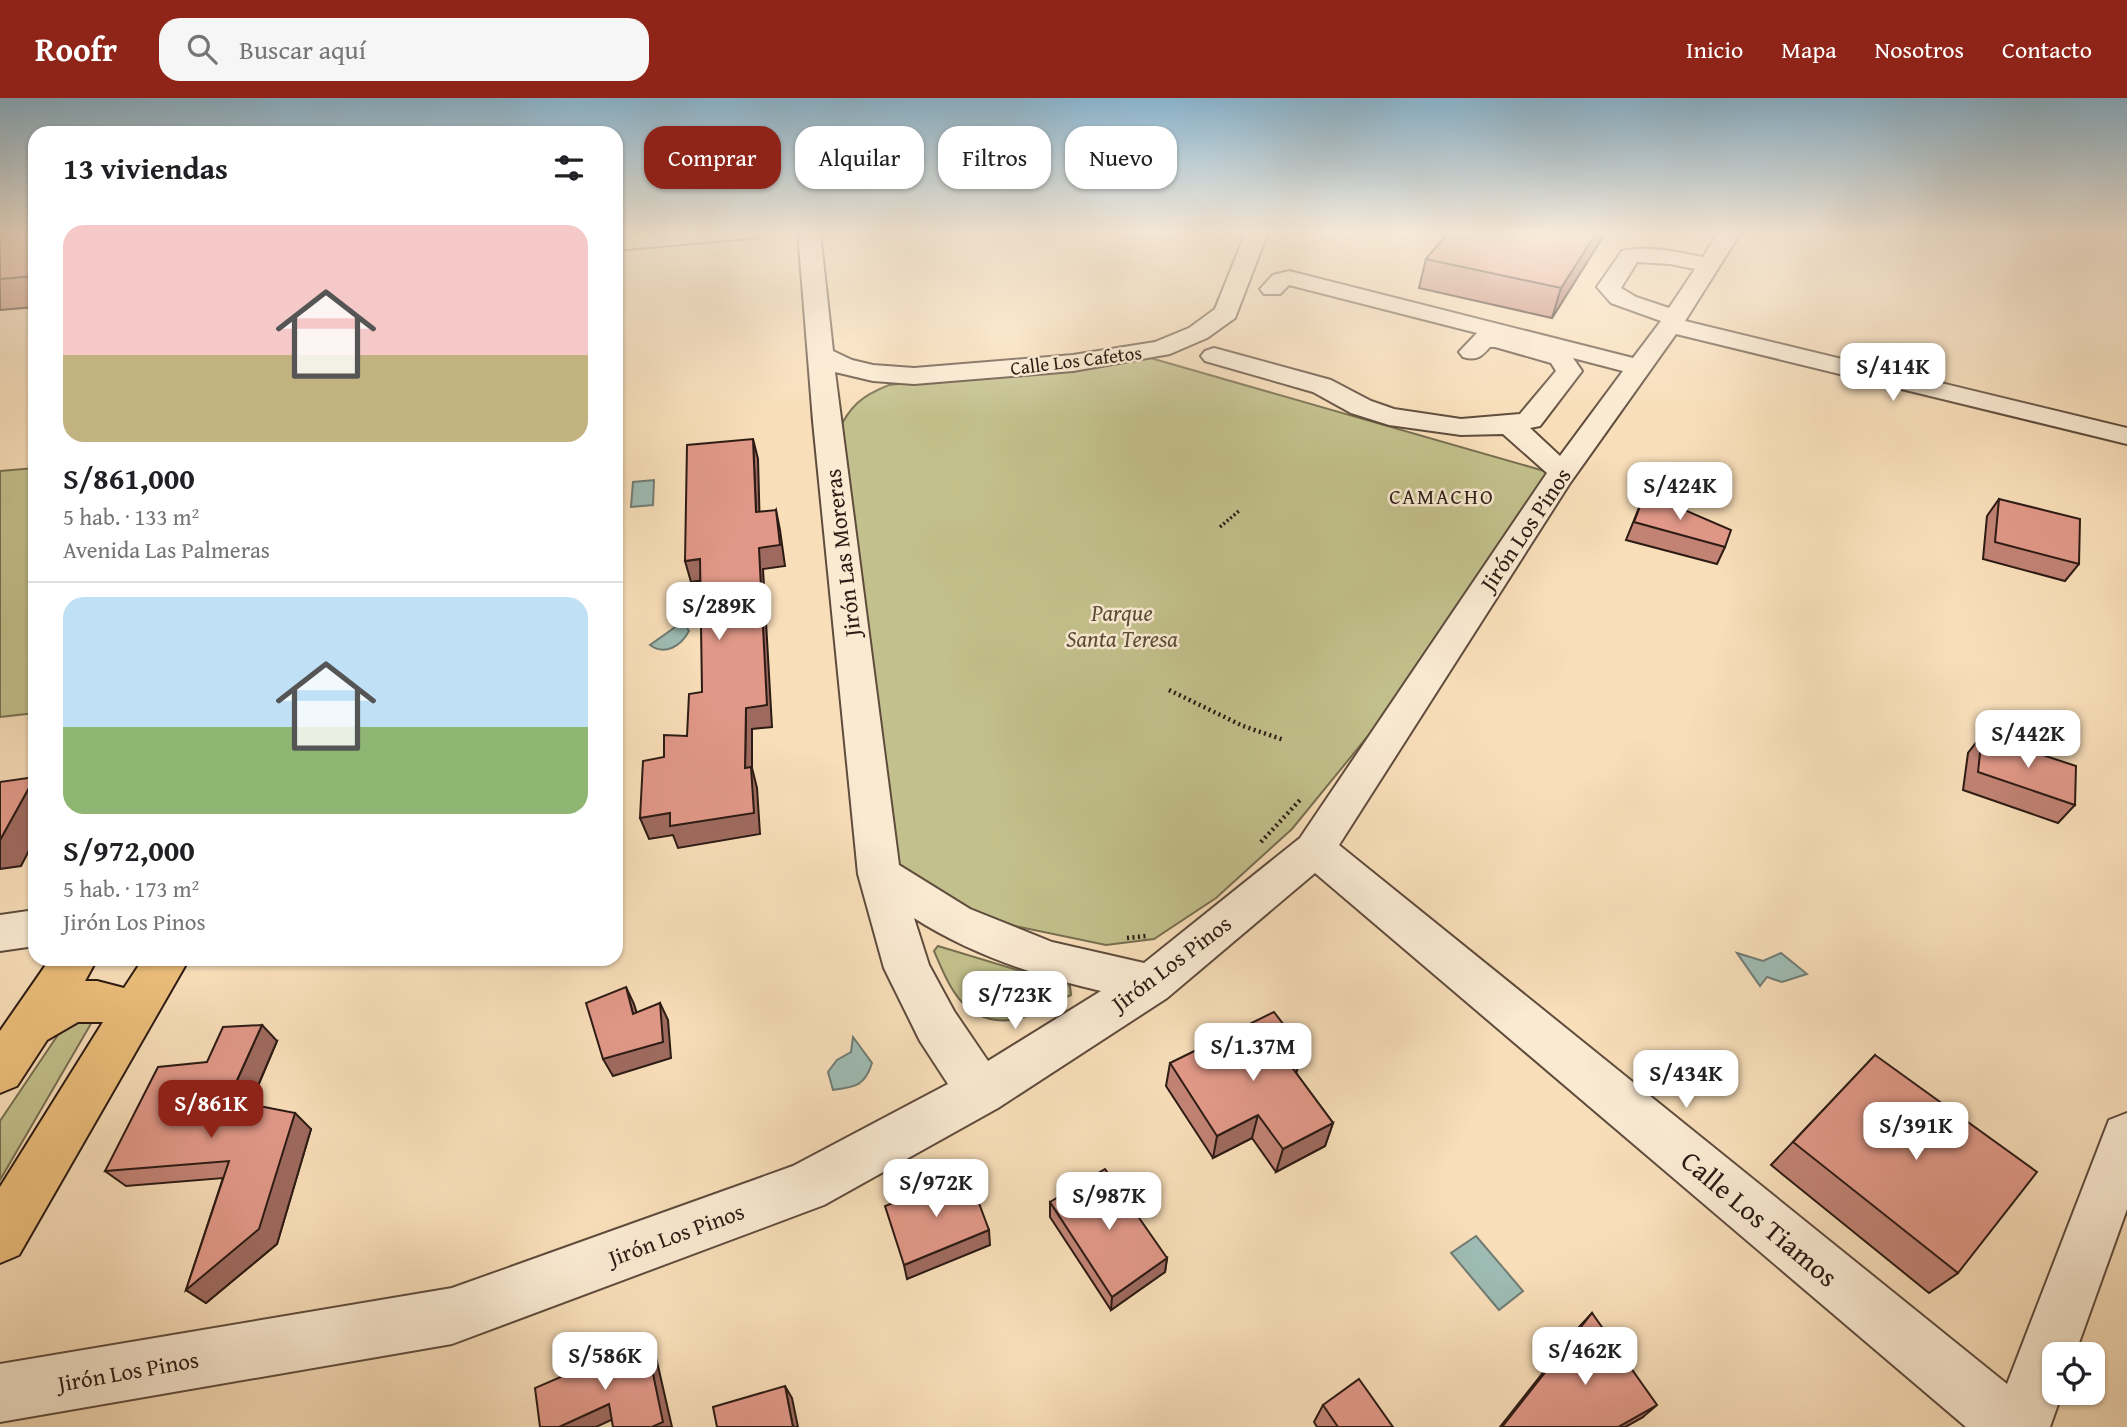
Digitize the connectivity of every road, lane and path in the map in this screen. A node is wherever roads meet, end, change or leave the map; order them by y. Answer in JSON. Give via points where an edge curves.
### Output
{"nodes":[{"id":1,"x":816,"y":294,"type":"edge"},
{"id":2,"x":1233,"y":294,"type":"edge"},
{"id":3,"x":1352,"y":294,"type":"edge"},
{"id":4,"x":1613,"y":294,"type":"edge"},
{"id":5,"x":1690,"y":294,"type":"edge"},
{"id":6,"x":1672,"y":321,"type":"junction"},
{"id":7,"x":1472,"y":352,"type":"dead end"},
{"id":8,"x":821,"y":355,"type":"junction"},
{"id":9,"x":1214,"y":356,"type":"dead end"},
{"id":10,"x":1639,"y":367,"type":"junction"},
{"id":11,"x":914,"y":376,"type":"junction"},
{"id":12,"x":827,"y":421,"type":"junction"},
{"id":13,"x":1510,"y":425,"type":"junction"},
{"id":14,"x":2127,"y":436,"type":"edge"},
{"id":15,"x":1563,"y":472,"type":"junction"},
{"id":16,"x":1240,"y":510,"type":"dead end"},
{"id":17,"x":1220,"y":527,"type":"dead end"},
{"id":18,"x":1169,"y":690,"type":"dead end"},
{"id":19,"x":1283,"y":740,"type":"dead end"},
{"id":20,"x":1304,"y":795,"type":"dead end"},
{"id":21,"x":1259,"y":844,"type":"dead end"},
{"id":22,"x":1315,"y":849,"type":"junction"},
{"id":23,"x":879,"y":874,"type":"junction"},
{"id":24,"x":28,"y":929,"type":"edge"},
{"id":25,"x":0,"y":933,"type":"edge"},
{"id":26,"x":1147,"y":936,"type":"dead end"},
{"id":27,"x":1123,"y":938,"type":"dead end"},
{"id":28,"x":70,"y":966,"type":"edge"},
{"id":29,"x":163,"y":966,"type":"edge"},
{"id":30,"x":1151,"y":984,"type":"junction"},
{"id":31,"x":127,"y":1023,"type":"junction"},
{"id":32,"x":30,"y":1027,"type":"junction"},
{"id":33,"x":0,"y":1071,"type":"edge"},
{"id":34,"x":981,"y":1092,"type":"junction"},
{"id":35,"x":2127,"y":1137,"type":"edge"},
{"id":36,"x":0,"y":1236,"type":"edge"},
{"id":37,"x":0,"y":1393,"type":"edge"},
{"id":38,"x":2012,"y":1427,"type":"edge"},
{"id":39,"x":2020,"y":1427,"type":"edge"}],
"edges":[{"from":1,"to":8,"type":"street","name":"Jirón Las Moreras"},
{"from":2,"to":11,"type":"street","name":"Calle Los Cafetos","via":[[1226,313],[1198,333],[1161,349],[1073,363]]},
{"from":3,"to":10,"type":"street"},
{"from":4,"to":6,"type":"street"},
{"from":5,"to":6,"type":"street","name":"Jirón Los Pinos"},
{"from":6,"to":10,"type":"street","name":"Jirón Los Pinos"},
{"from":6,"to":14,"type":"street"},
{"from":7,"to":13,"type":"street","via":[[1484,339],[1497,340],[1560,358],[1569,371],[1530,420]]},
{"from":8,"to":11,"type":"street","name":"Calle Los Cafetos","via":[[873,373]]},
{"from":8,"to":12,"type":"street","name":"Jirón Las Moreras"},
{"from":9,"to":13,"type":"street","via":[[1322,386],[1388,417],[1461,427]]},
{"from":10,"to":15,"type":"street","name":"Jirón Los Pinos"},
{"from":11,"to":12,"type":"street","name":"Calle Los Cafetos","via":[[874,384],[842,400]]},
{"from":12,"to":23,"type":"street","name":"Jirón Las Moreras"},
{"from":13,"to":15,"type":"street"},
{"from":15,"to":22,"type":"street","name":"Jirón Los Pinos"},
{"from":16,"to":17,"type":"path"},
{"from":18,"to":19,"type":"path","via":[[1242,726]]},
{"from":20,"to":21,"type":"path"},
{"from":22,"to":30,"type":"street","name":"Jirón Los Pinos"},
{"from":22,"to":38,"type":"street","name":"Calle Los Tiamos"},
{"from":23,"to":30,"type":"street","via":[[955,922],[1047,960]]},
{"from":23,"to":34,"type":"street","name":"Jirón Las Moreras","via":[[907,968],[937,1026]]},
{"from":24,"to":25,"type":"street"},
{"from":26,"to":27,"type":"path"},
{"from":28,"to":32,"type":"main road"},
{"from":29,"to":31,"type":"main road"},
{"from":30,"to":34,"type":"street","name":"Jirón Los Pinos"},
{"from":31,"to":32,"type":"main road","via":[[121,1007],[106,999],[54,1010]]},
{"from":31,"to":36,"type":"main road"},
{"from":32,"to":33,"type":"main road"},
{"from":34,"to":37,"type":"street","name":"Jirón Los Pinos","via":[[806,1186],[452,1316]]},
{"from":35,"to":39,"type":"street"}]}
